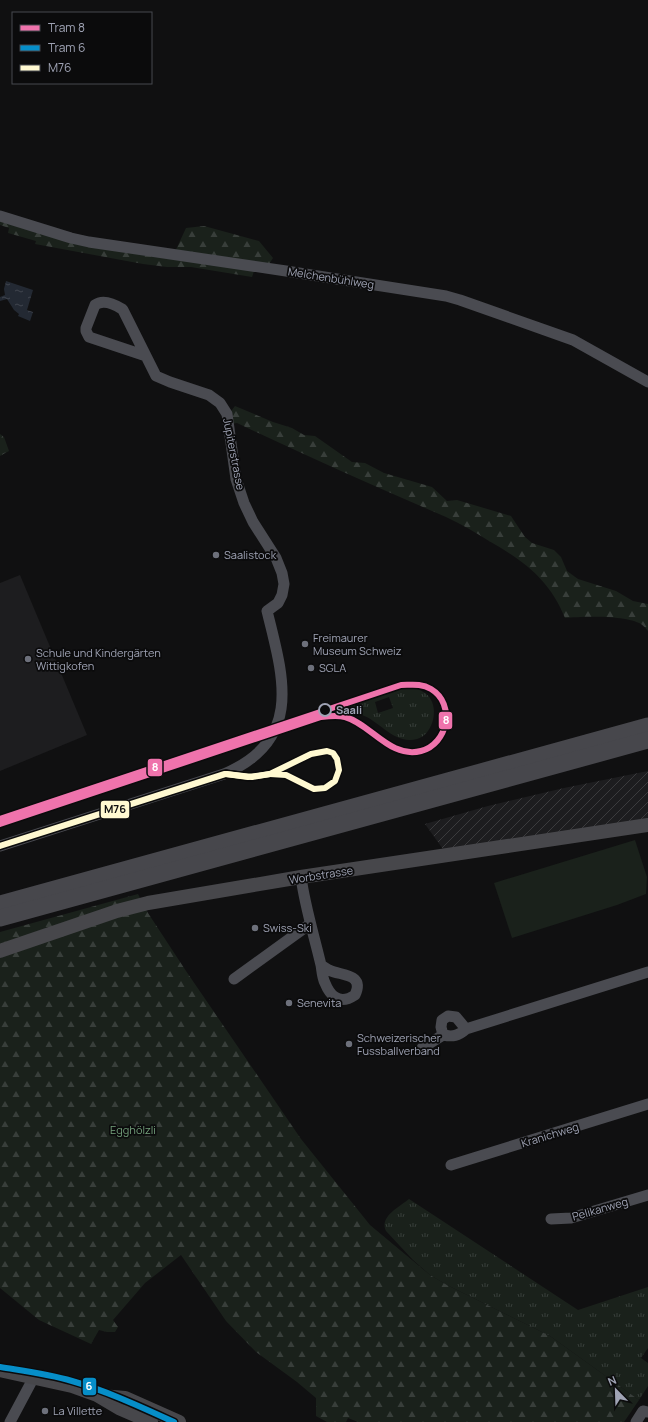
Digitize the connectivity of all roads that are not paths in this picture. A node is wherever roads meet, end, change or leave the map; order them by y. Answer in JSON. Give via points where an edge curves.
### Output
{"nodes":[{"id":1,"x":0,"y":216,"type":"edge"},
{"id":2,"x":146,"y":356,"type":"junction"},
{"id":3,"x":648,"y":382,"type":"edge"},
{"id":4,"x":648,"y":726,"type":"edge"},
{"id":5,"x":648,"y":740,"type":"edge"},
{"id":6,"x":648,"y":825,"type":"edge"},
{"id":7,"x":0,"y":846,"type":"edge"},
{"id":8,"x":301,"y":877,"type":"junction"},
{"id":9,"x":0,"y":904,"type":"edge"},
{"id":10,"x":0,"y":918,"type":"edge"},
{"id":11,"x":310,"y":924,"type":"junction"},
{"id":12,"x":0,"y":951,"type":"edge"},
{"id":13,"x":321,"y":965,"type":"dead end"},
{"id":14,"x":648,"y":972,"type":"edge"},
{"id":15,"x":234,"y":979,"type":"dead end"},
{"id":16,"x":466,"y":1029,"type":"junction"},
{"id":17,"x":443,"y":1034,"type":"junction"},
{"id":18,"x":422,"y":1048,"type":"dead end"},
{"id":19,"x":648,"y":1104,"type":"edge"},
{"id":20,"x":451,"y":1165,"type":"dead end"},
{"id":21,"x":648,"y":1195,"type":"edge"},
{"id":22,"x":551,"y":1219,"type":"dead end"},
{"id":23,"x":0,"y":1370,"type":"edge"},
{"id":24,"x":34,"y":1377,"type":"junction"},
{"id":25,"x":97,"y":1395,"type":"junction"},
{"id":26,"x":648,"y":1412,"type":"edge"},
{"id":27,"x":10,"y":1422,"type":"edge"},
{"id":28,"x":151,"y":1422,"type":"edge"},
{"id":29,"x":179,"y":1422,"type":"edge"},
{"id":30,"x":636,"y":1422,"type":"edge"}],
"edges":[{"from":1,"to":3,"type":"street","name":"Melchenbühlweg","via":[[89,242],[446,296],[573,340]]},
{"from":2,"to":2,"type":"street","name":"Jupiterstrasse","via":[[122,309],[105,302],[95,304],[86,328],[89,337]]},
{"from":2,"to":7,"type":"street","name":"Jupiterstrasse","via":[[156,376],[209,395],[220,403],[227,414],[236,479],[244,503],[276,558],[283,578],[280,600],[268,611],[282,681],[278,724],[260,752],[229,772]]},
{"from":4,"to":9,"type":"highway"},
{"from":5,"to":10,"type":"highway"},
{"from":6,"to":8,"type":"main road","name":"Worbstrasse"},
{"from":8,"to":11,"type":"street"},
{"from":8,"to":12,"type":"main road","name":"Worbstrasse","via":[[143,904]]},
{"from":11,"to":13,"type":"street"},
{"from":11,"to":15,"type":"street"},
{"from":14,"to":16,"type":"street"},
{"from":16,"to":17,"type":"street","via":[[460,1035],[452,1037]]},
{"from":16,"to":17,"type":"street","via":[[456,1017],[448,1016],[442,1020]]},
{"from":17,"to":18,"type":"street"},
{"from":19,"to":20,"type":"street","name":"Kranichweg"},
{"from":21,"to":22,"type":"street","name":"Pelikanweg","via":[[571,1218]]},
{"from":23,"to":24,"type":"main road"},
{"from":24,"to":25,"type":"main road"},
{"from":24,"to":27,"type":"street"},
{"from":25,"to":28,"type":"main road"},
{"from":25,"to":29,"type":"main road","via":[[125,1398]]},
{"from":26,"to":30,"type":"street","via":[[643,1411]]}]}
